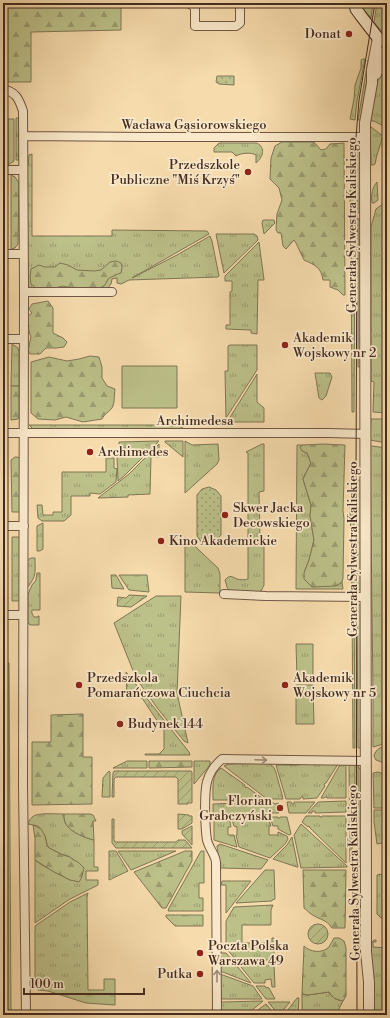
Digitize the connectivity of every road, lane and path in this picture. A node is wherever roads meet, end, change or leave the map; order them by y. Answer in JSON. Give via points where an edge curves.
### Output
{"nodes":[{"id":1,"x":188,"y":3,"type":"edge"},
{"id":2,"x":240,"y":3,"type":"edge"},
{"id":3,"x":355,"y":3,"type":"edge"},
{"id":4,"x":383,"y":40,"type":"edge"},
{"id":5,"x":387,"y":48,"type":"edge"},
{"id":6,"x":372,"y":84,"type":"junction"},
{"id":7,"x":3,"y":89,"type":"edge"},
{"id":8,"x":22,"y":136,"type":"junction"},
{"id":9,"x":365,"y":137,"type":"junction"},
{"id":10,"x":3,"y":170,"type":"edge"},
{"id":11,"x":23,"y":170,"type":"junction"},
{"id":12,"x":3,"y":254,"type":"edge"},
{"id":13,"x":23,"y":254,"type":"junction"},
{"id":14,"x":24,"y":292,"type":"junction"},
{"id":15,"x":112,"y":292,"type":"dead end"},
{"id":16,"x":3,"y":339,"type":"edge"},
{"id":17,"x":24,"y":340,"type":"junction"},
{"id":18,"x":3,"y":433,"type":"edge"},
{"id":19,"x":24,"y":434,"type":"junction"},
{"id":20,"x":366,"y":434,"type":"junction"},
{"id":21,"x":3,"y":526,"type":"edge"},
{"id":22,"x":24,"y":526,"type":"junction"},
{"id":23,"x":224,"y":594,"type":"dead end"},
{"id":24,"x":365,"y":597,"type":"junction"},
{"id":25,"x":3,"y":615,"type":"edge"},
{"id":26,"x":23,"y":615,"type":"junction"},
{"id":27,"x":366,"y":761,"type":"junction"},
{"id":28,"x":26,"y":1015,"type":"edge"},
{"id":29,"x":217,"y":1015,"type":"edge"},
{"id":30,"x":369,"y":1015,"type":"edge"}],
"edges":[{"from":1,"to":2,"type":"street","via":[[195,7],[195,26],[236,26],[240,23]]},
{"from":3,"to":4,"type":"main road","via":[[360,16]]},
{"from":4,"to":6,"type":"street","name":"Generała Sylwestra Kaliskiego","via":[[378,44],[372,70]]},
{"from":5,"to":6,"type":"street","name":"Generała Sylwestra Kaliskiego"},
{"from":6,"to":9,"type":"street","name":"Generała Sylwestra Kaliskiego"},
{"from":7,"to":8,"type":"street","via":[[15,94],[20,101],[23,111]]},
{"from":8,"to":9,"type":"street","name":"Wacława Gąsiorowskiego"},
{"from":8,"to":11,"type":"street"},
{"from":9,"to":20,"type":"street","name":"Generała Sylwestra Kaliskiego"},
{"from":10,"to":11,"type":"street"},
{"from":11,"to":13,"type":"street"},
{"from":12,"to":13,"type":"street"},
{"from":13,"to":14,"type":"street"},
{"from":14,"to":15,"type":"street"},
{"from":14,"to":17,"type":"street"},
{"from":16,"to":17,"type":"street"},
{"from":17,"to":19,"type":"street"},
{"from":18,"to":19,"type":"street","name":"Archimedesa"},
{"from":19,"to":20,"type":"street","name":"Archimedesa"},
{"from":19,"to":22,"type":"street"},
{"from":20,"to":24,"type":"street","name":"Generała Sylwestra Kaliskiego"},
{"from":21,"to":22,"type":"street"},
{"from":22,"to":26,"type":"street"},
{"from":23,"to":24,"type":"street"},
{"from":24,"to":27,"type":"street","name":"Generała Sylwestra Kaliskiego"},
{"from":25,"to":26,"type":"street"},
{"from":26,"to":28,"type":"street"},
{"from":29,"to":27,"type":"street","one_way":true,"via":[[216,863],[207,839],[207,780],[222,759]]},
{"from":27,"to":30,"type":"street","name":"Generała Sylwestra Kaliskiego","via":[[366,952]]}]}
